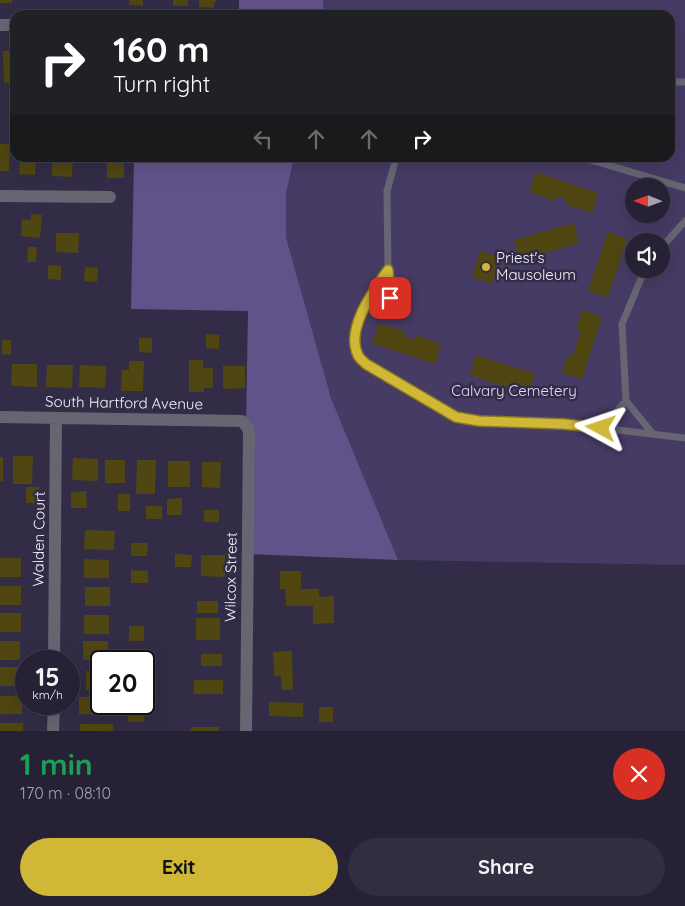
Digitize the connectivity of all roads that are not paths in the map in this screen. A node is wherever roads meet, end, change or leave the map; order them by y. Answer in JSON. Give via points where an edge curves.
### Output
{"nodes":[{"id":1,"x":395,"y":162,"type":"edge"},
{"id":2,"x":597,"y":162,"type":"edge"},
{"id":3,"x":685,"y":188,"type":"edge"},
{"id":4,"x":0,"y":196,"type":"edge"},
{"id":5,"x":110,"y":197,"type":"dead end"},
{"id":6,"x":685,"y":221,"type":"edge"},
{"id":7,"x":670,"y":238,"type":"edge"},
{"id":8,"x":388,"y":270,"type":"junction"},
{"id":9,"x":641,"y":278,"type":"edge"},
{"id":10,"x":390,"y":298,"type":"dead end"},
{"id":11,"x":626,"y":401,"type":"junction"},
{"id":12,"x":0,"y":417,"type":"edge"},
{"id":13,"x":56,"y":418,"type":"junction"},
{"id":14,"x":246,"y":424,"type":"joint"},
{"id":15,"x":601,"y":428,"type":"junction"},
{"id":16,"x":653,"y":434,"type":"junction"},
{"id":17,"x":685,"y":438,"type":"edge"},
{"id":18,"x":54,"y":650,"type":"edge"},
{"id":19,"x":54,"y":715,"type":"edge"},
{"id":20,"x":53,"y":731,"type":"edge"},
{"id":21,"x":246,"y":731,"type":"edge"}],
"edges":[{"from":1,"to":8,"type":"lane","via":[[387,191]]},
{"from":2,"to":3,"type":"lane"},
{"from":4,"to":5,"type":"street"},
{"from":6,"to":7,"type":"lane"},
{"from":8,"to":10,"type":"lane"},
{"from":8,"to":15,"type":"lane","via":[[368,301],[356,330],[358,355],[366,364],[456,417]]},
{"from":9,"to":11,"type":"lane","via":[[622,324]]},
{"from":11,"to":15,"type":"lane"},
{"from":11,"to":16,"type":"lane"},
{"from":12,"to":13,"type":"street","name":"South Hartford Avenue"},
{"from":13,"to":14,"type":"street","name":"South Hartford Avenue","via":[[242,421]]},
{"from":13,"to":18,"type":"street","name":"Walden Court"},
{"from":14,"to":21,"type":"street","name":"Wilcox Street","via":[[249,433]]},
{"from":15,"to":16,"type":"lane"},
{"from":16,"to":17,"type":"lane"},
{"from":19,"to":20,"type":"street"}]}
